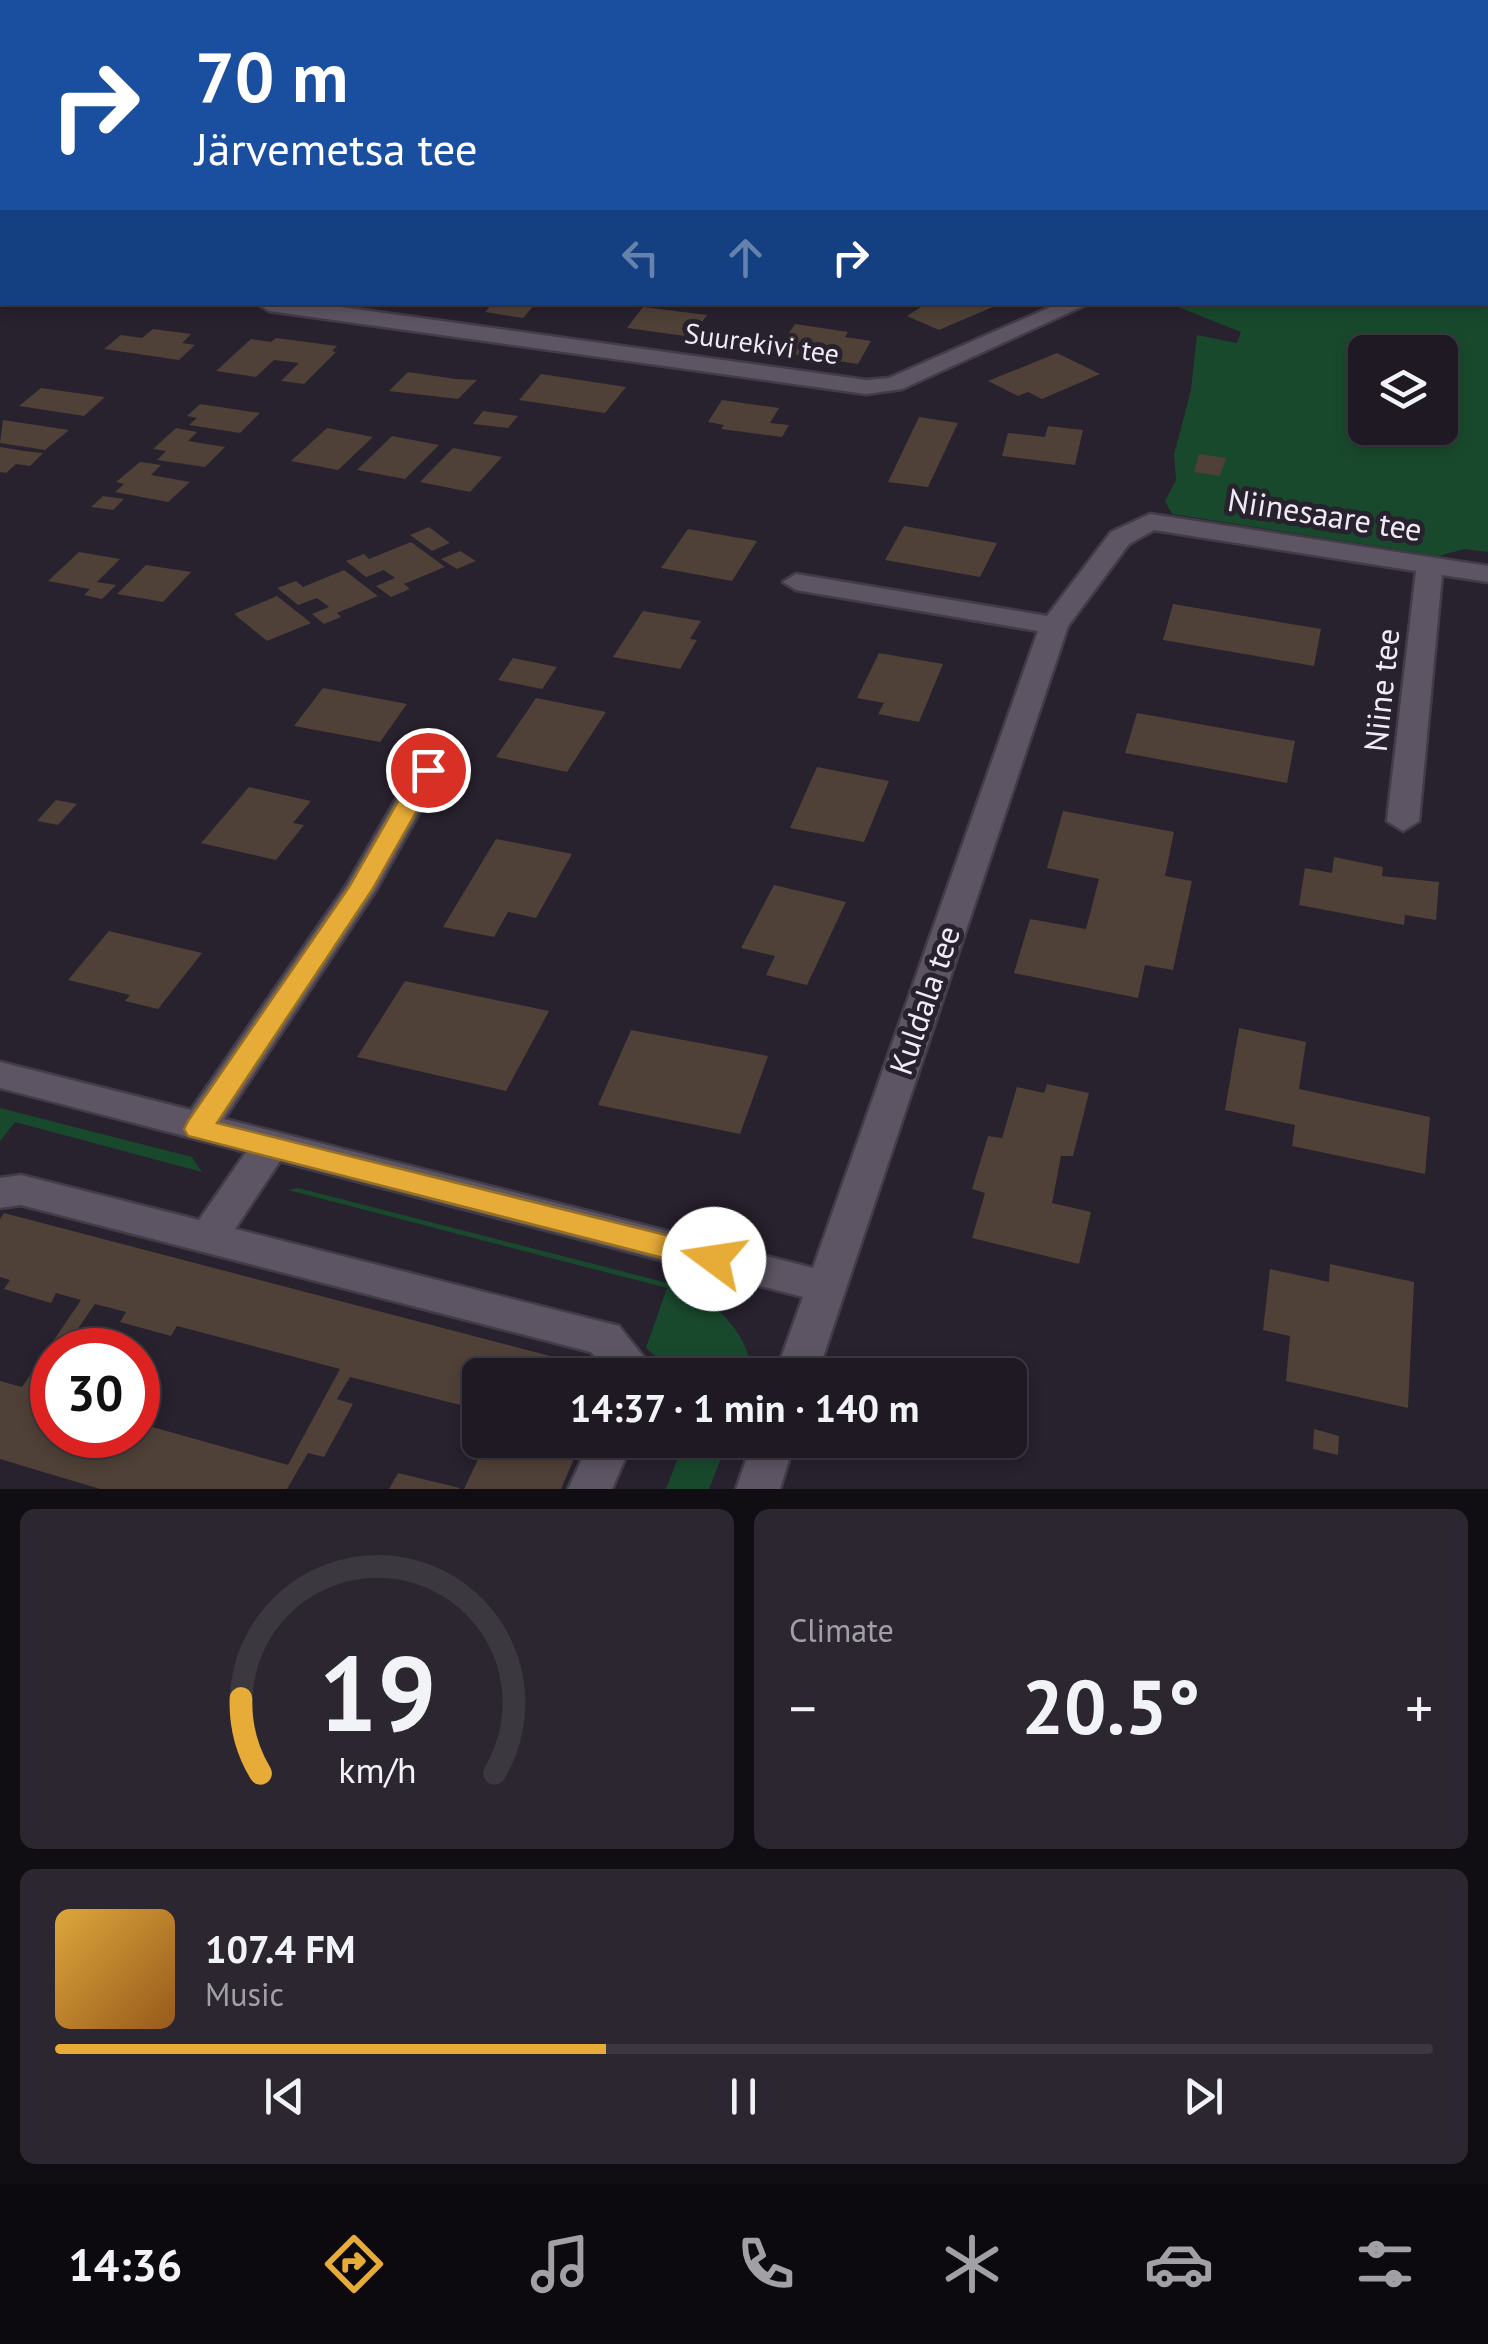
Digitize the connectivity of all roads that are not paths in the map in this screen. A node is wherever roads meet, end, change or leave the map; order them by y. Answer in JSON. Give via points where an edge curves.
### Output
{"nodes":[{"id":1,"x":276,"y":305,"type":"edge"},
{"id":2,"x":437,"y":305,"type":"edge"},
{"id":3,"x":1074,"y":305,"type":"edge"},
{"id":4,"x":419,"y":324,"type":"junction"},
{"id":5,"x":1150,"y":522,"type":"joint"},
{"id":6,"x":1430,"y":566,"type":"junction"},
{"id":7,"x":1488,"y":574,"type":"edge"},
{"id":8,"x":796,"y":582,"type":"dead end"},
{"id":9,"x":1054,"y":626,"type":"junction"},
{"id":10,"x":428,"y":770,"type":"dead end"},
{"id":11,"x":1402,"y":821,"type":"dead end"},
{"id":12,"x":0,"y":1075,"type":"edge"},
{"id":13,"x":198,"y":1129,"type":"junction"},
{"id":14,"x":270,"y":1147,"type":"junction"},
{"id":15,"x":0,"y":1193,"type":"edge"},
{"id":16,"x":208,"y":1238,"type":"junction"},
{"id":17,"x":825,"y":1287,"type":"junction"},
{"id":18,"x":622,"y":1358,"type":"edge"},
{"id":19,"x":802,"y":1358,"type":"edge"},
{"id":20,"x":604,"y":1458,"type":"edge"},
{"id":21,"x":768,"y":1458,"type":"edge"},
{"id":22,"x":590,"y":1489,"type":"edge"},
{"id":23,"x":758,"y":1489,"type":"edge"}],
"edges":[{"from":1,"to":4,"type":"street","name":"Suurekivi tee"},
{"from":2,"to":4,"type":"street"},
{"from":3,"to":4,"type":"street","name":"Suurekivi tee","via":[[894,384],[866,388]]},
{"from":5,"to":6,"type":"street","name":"Niinesaare tee"},
{"from":5,"to":9,"type":"street","name":"Kuldala tee","via":[[1120,538]]},
{"from":6,"to":7,"type":"street","name":"Niinesaare tee"},
{"from":6,"to":11,"type":"street","name":"Niine tee"},
{"from":8,"to":9,"type":"street"},
{"from":9,"to":17,"type":"street","name":"Kuldala tee"},
{"from":10,"to":13,"type":"street","via":[[360,890]]},
{"from":12,"to":13,"type":"street"},
{"from":13,"to":14,"type":"street"},
{"from":14,"to":16,"type":"street"},
{"from":14,"to":17,"type":"street"},
{"from":15,"to":16,"type":"street","via":[[21,1190]]},
{"from":16,"to":18,"type":"street","via":[[604,1338]]},
{"from":17,"to":19,"type":"street","name":"Kuldala tee"},
{"from":20,"to":22,"type":"street"},
{"from":21,"to":23,"type":"street"}]}
